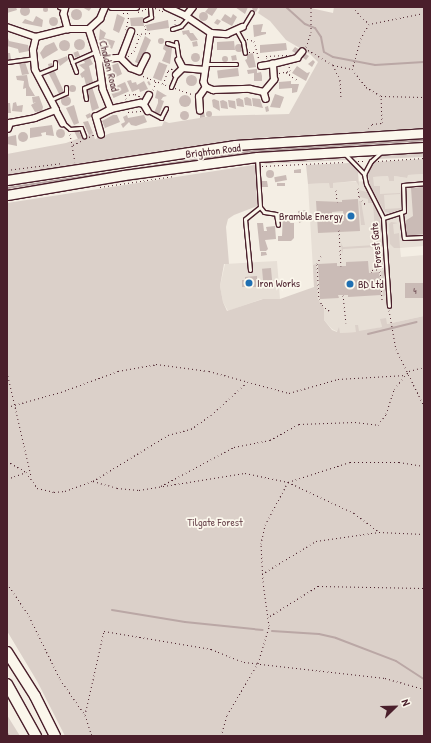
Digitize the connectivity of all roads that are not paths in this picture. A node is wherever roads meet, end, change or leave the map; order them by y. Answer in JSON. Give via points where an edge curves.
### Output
{"nodes":[{"id":1,"x":59,"y":7,"type":"edge"},
{"id":2,"x":105,"y":7,"type":"edge"},
{"id":3,"x":112,"y":7,"type":"edge"},
{"id":4,"x":136,"y":7,"type":"edge"},
{"id":5,"x":150,"y":7,"type":"edge"},
{"id":6,"x":167,"y":7,"type":"edge"},
{"id":7,"x":192,"y":7,"type":"edge"},
{"id":8,"x":65,"y":8,"type":"edge"},
{"id":9,"x":252,"y":12,"type":"dead end"},
{"id":10,"x":187,"y":17,"type":"junction"},
{"id":11,"x":145,"y":20,"type":"road end"},
{"id":12,"x":7,"y":27,"type":"edge"},
{"id":13,"x":243,"y":27,"type":"joint"},
{"id":14,"x":68,"y":29,"type":"junction"},
{"id":15,"x":89,"y":29,"type":"junction"},
{"id":16,"x":174,"y":29,"type":"road end"},
{"id":17,"x":237,"y":31,"type":"junction"},
{"id":18,"x":131,"y":32,"type":"dead end"},
{"id":19,"x":211,"y":33,"type":"junction"},
{"id":20,"x":36,"y":37,"type":"junction"},
{"id":21,"x":167,"y":43,"type":"dead end"},
{"id":22,"x":96,"y":51,"type":"junction"},
{"id":23,"x":302,"y":52,"type":"dead end"},
{"id":24,"x":245,"y":53,"type":"road end"},
{"id":25,"x":70,"y":56,"type":"dead end"},
{"id":26,"x":146,"y":57,"type":"dead end"},
{"id":27,"x":34,"y":58,"type":"junction"},
{"id":28,"x":99,"y":59,"type":"junction"},
{"id":29,"x":122,"y":59,"type":"junction"},
{"id":30,"x":7,"y":62,"type":"edge"},
{"id":31,"x":55,"y":62,"type":"dead end"},
{"id":32,"x":72,"y":62,"type":"junction"},
{"id":33,"x":181,"y":64,"type":"junction"},
{"id":34,"x":236,"y":64,"type":"dead end"},
{"id":35,"x":261,"y":64,"type":"road end"},
{"id":36,"x":273,"y":64,"type":"junction"},
{"id":37,"x":205,"y":67,"type":"junction"},
{"id":38,"x":76,"y":72,"type":"dead end"},
{"id":39,"x":37,"y":75,"type":"junction"},
{"id":40,"x":176,"y":75,"type":"joint"},
{"id":41,"x":101,"y":81,"type":"junction"},
{"id":42,"x":66,"y":87,"type":"dead end"},
{"id":43,"x":171,"y":87,"type":"road end"},
{"id":44,"x":206,"y":87,"type":"junction"},
{"id":45,"x":264,"y":92,"type":"junction"},
{"id":46,"x":149,"y":95,"type":"dead end"},
{"id":47,"x":86,"y":99,"type":"dead end"},
{"id":48,"x":50,"y":100,"type":"junction"},
{"id":49,"x":266,"y":100,"type":"dead end"},
{"id":50,"x":144,"y":104,"type":"junction"},
{"id":51,"x":166,"y":108,"type":"dead end"},
{"id":52,"x":111,"y":109,"type":"junction"},
{"id":53,"x":56,"y":110,"type":"junction"},
{"id":54,"x":148,"y":111,"type":"joint"},
{"id":55,"x":200,"y":111,"type":"dead end"},
{"id":56,"x":63,"y":122,"type":"joint"},
{"id":57,"x":8,"y":129,"type":"edge"},
{"id":58,"x":424,"y":133,"type":"edge"},
{"id":59,"x":101,"y":135,"type":"dead end"},
{"id":60,"x":84,"y":136,"type":"dead end"},
{"id":61,"x":424,"y":147,"type":"edge"},
{"id":62,"x":386,"y":149,"type":"junction"},
{"id":63,"x":341,"y":151,"type":"junction"},
{"id":64,"x":257,"y":161,"type":"junction"},
{"id":65,"x":364,"y":174,"type":"junction"},
{"id":66,"x":7,"y":180,"type":"edge"},
{"id":67,"x":424,"y":183,"type":"edge"},
{"id":68,"x":7,"y":195,"type":"edge"},
{"id":69,"x":260,"y":207,"type":"junction"},
{"id":70,"x":401,"y":214,"type":"junction"},
{"id":71,"x":383,"y":218,"type":"junction"},
{"id":72,"x":278,"y":225,"type":"dead end"},
{"id":73,"x":424,"y":237,"type":"edge"},
{"id":74,"x":250,"y":270,"type":"dead end"},
{"id":75,"x":389,"y":306,"type":"road end"},
{"id":76,"x":7,"y":648,"type":"edge"},
{"id":77,"x":7,"y":652,"type":"edge"},
{"id":78,"x":7,"y":684,"type":"edge"},
{"id":79,"x":30,"y":687,"type":"junction"},
{"id":80,"x":7,"y":694,"type":"edge"},
{"id":81,"x":36,"y":736,"type":"edge"},
{"id":82,"x":54,"y":736,"type":"edge"}],
"edges":[{"from":1,"to":8,"type":"lane"},
{"from":2,"to":15,"type":"street","via":[[100,19]]},
{"from":3,"to":4,"type":"street"},
{"from":5,"to":11,"type":"lane","via":[[151,17]]},
{"from":6,"to":10,"type":"street"},
{"from":7,"to":10,"type":"street"},
{"from":8,"to":14,"type":"street"},
{"from":9,"to":13,"type":"lane"},
{"from":10,"to":16,"type":"lane","via":[[181,26]]},
{"from":10,"to":19,"type":"street"},
{"from":12,"to":20,"type":"street"},
{"from":13,"to":17,"type":"street"},
{"from":14,"to":15,"type":"street"},
{"from":14,"to":20,"type":"street"},
{"from":15,"to":22,"type":"street","name":"Chaldon Road"},
{"from":17,"to":19,"type":"street","via":[[227,34]]},
{"from":17,"to":24,"type":"lane","via":[[242,38]]},
{"from":18,"to":29,"type":"street"},
{"from":19,"to":37,"type":"street"},
{"from":20,"to":27,"type":"street"},
{"from":21,"to":33,"type":"lane","via":[[177,44]]},
{"from":22,"to":28,"type":"street","name":"Chaldon Road"},
{"from":22,"to":32,"type":"lane"},
{"from":23,"to":36,"type":"street","via":[[297,58]]},
{"from":25,"to":32,"type":"lane"},
{"from":26,"to":29,"type":"street","via":[[143,67],[137,70]]},
{"from":27,"to":30,"type":"lane"},
{"from":27,"to":39,"type":"street"},
{"from":28,"to":29,"type":"street"},
{"from":28,"to":41,"type":"street","name":"Chaldon Road"},
{"from":31,"to":39,"type":"lane","via":[[55,67]]},
{"from":32,"to":38,"type":"lane"},
{"from":33,"to":37,"type":"street"},
{"from":33,"to":40,"type":"street"},
{"from":34,"to":37,"type":"lane"},
{"from":35,"to":36,"type":"street"},
{"from":36,"to":45,"type":"street","via":[[274,80]]},
{"from":37,"to":44,"type":"street"},
{"from":39,"to":48,"type":"street"},
{"from":40,"to":43,"type":"lane"},
{"from":41,"to":47,"type":"lane","via":[[84,88]]},
{"from":41,"to":52,"type":"street","name":"Chaldon Road"},
{"from":42,"to":48,"type":"lane","via":[[66,93]]},
{"from":44,"to":45,"type":"street","via":[[222,91],[250,89]]},
{"from":44,"to":55,"type":"street","via":[[199,97]]},
{"from":45,"to":49,"type":"street"},
{"from":46,"to":50,"type":"street"},
{"from":48,"to":53,"type":"street"},
{"from":50,"to":52,"type":"street","name":"Chaldon Road"},
{"from":50,"to":54,"type":"street"},
{"from":51,"to":54,"type":"lane","via":[[161,118]]},
{"from":52,"to":59,"type":"street","name":"Chaldon Road","via":[[96,117]]},
{"from":53,"to":56,"type":"street"},
{"from":53,"to":57,"type":"street","via":[[10,123]]},
{"from":56,"to":60,"type":"lane","via":[[70,129],[80,127]]},
{"from":58,"to":66,"type":"main road","name":"Brighton Road","via":[[235,145]]},
{"from":61,"to":62,"type":"main road","name":"Brighton Road"},
{"from":62,"to":63,"type":"main road","name":"Brighton Road"},
{"from":62,"to":65,"type":"lane","via":[[371,161]]},
{"from":63,"to":64,"type":"main road","name":"Brighton Road"},
{"from":63,"to":65,"type":"lane","name":"Forest Gate","via":[[354,161]]},
{"from":64,"to":68,"type":"main road","name":"Brighton Road","via":[[124,175]]},
{"from":64,"to":69,"type":"lane"},
{"from":65,"to":71,"type":"lane","name":"Forest Gate","via":[[368,189],[378,203]]},
{"from":67,"to":70,"type":"lane","via":[[403,185],[404,208]]},
{"from":69,"to":72,"type":"lane","via":[[264,212],[276,214]]},
{"from":69,"to":74,"type":"lane","via":[[245,219]]},
{"from":70,"to":71,"type":"lane"},
{"from":70,"to":73,"type":"lane","via":[[404,238]]},
{"from":71,"to":75,"type":"lane","name":"Forest Gate"},
{"from":76,"to":79,"type":"highway"},
{"from":77,"to":79,"type":"highway"},
{"from":78,"to":81,"type":"highway"},
{"from":79,"to":82,"type":"highway"},
{"from":80,"to":81,"type":"highway"}]}
